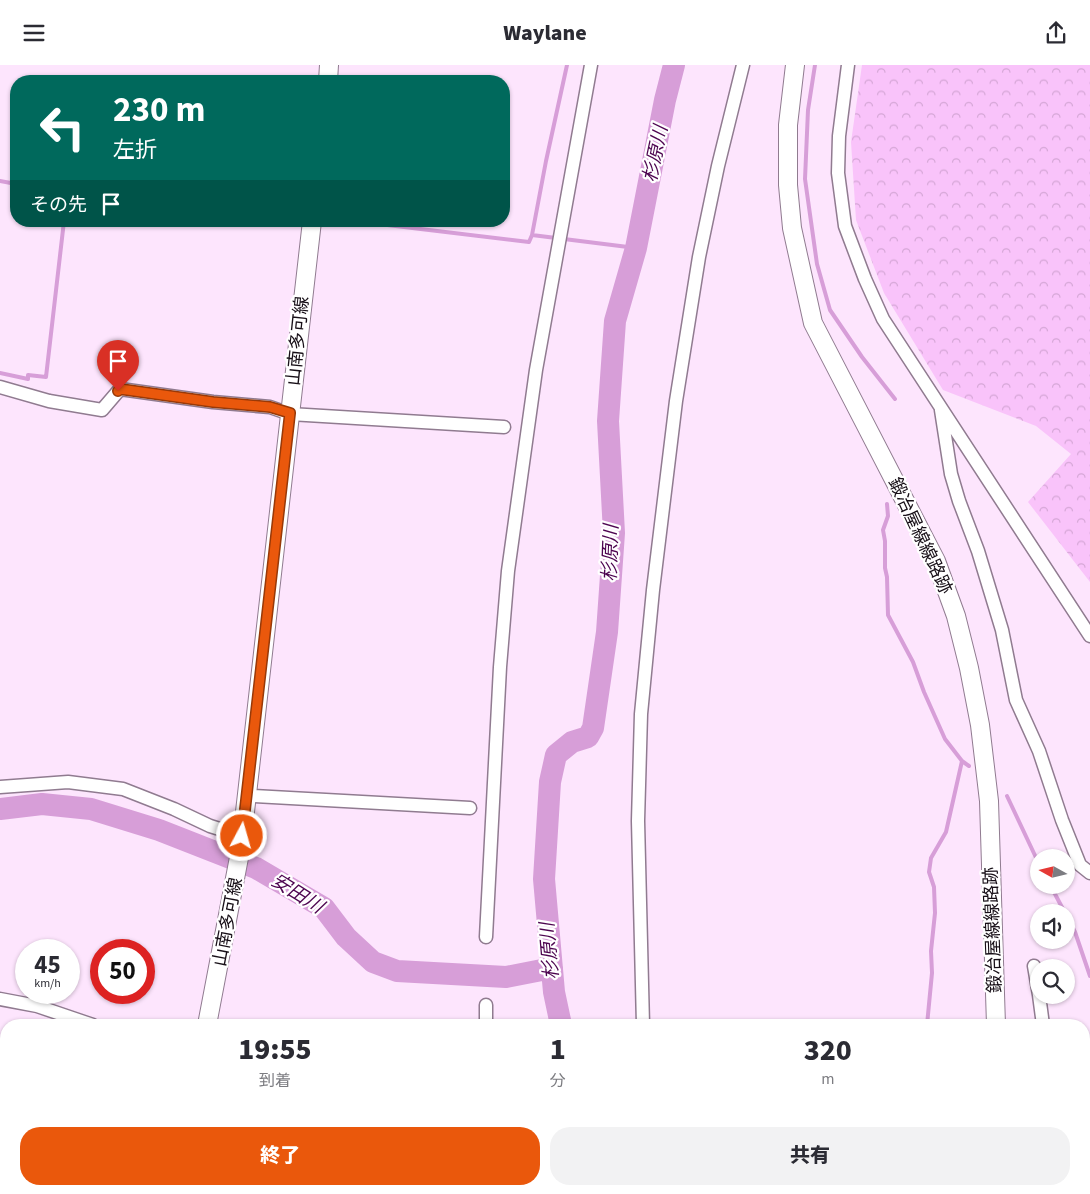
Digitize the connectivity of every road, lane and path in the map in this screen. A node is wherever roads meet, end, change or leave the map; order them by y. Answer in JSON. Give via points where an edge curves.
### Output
{"nodes":[{"id":1,"x":591,"y":65,"type":"edge"},
{"id":2,"x":743,"y":65,"type":"edge"},
{"id":3,"x":796,"y":65,"type":"edge"},
{"id":4,"x":848,"y":65,"type":"edge"},
{"id":5,"x":311,"y":227,"type":"edge"},
{"id":6,"x":0,"y":387,"type":"edge"},
{"id":7,"x":941,"y":406,"type":"junction"},
{"id":8,"x":290,"y":413,"type":"junction"},
{"id":9,"x":504,"y":427,"type":"dead end"},
{"id":10,"x":1090,"y":636,"type":"edge"},
{"id":11,"x":0,"y":787,"type":"edge"},
{"id":12,"x":247,"y":792,"type":"junction"},
{"id":13,"x":470,"y":808,"type":"dead end"},
{"id":14,"x":242,"y":841,"type":"junction"},
{"id":15,"x":1090,"y":873,"type":"edge"},
{"id":16,"x":486,"y":937,"type":"dead end"},
{"id":17,"x":0,"y":999,"type":"edge"},
{"id":18,"x":1040,"y":1004,"type":"edge"},
{"id":19,"x":486,"y":1005,"type":"dead end"},
{"id":20,"x":75,"y":1019,"type":"edge"},
{"id":21,"x":208,"y":1019,"type":"edge"},
{"id":22,"x":486,"y":1019,"type":"edge"},
{"id":23,"x":643,"y":1019,"type":"edge"},
{"id":24,"x":996,"y":1019,"type":"edge"},
{"id":25,"x":1042,"y":1019,"type":"edge"}],
"edges":[{"from":1,"to":16,"type":"street","via":[[536,370],[508,571]]},
{"from":2,"to":23,"type":"street","via":[[699,257],[676,401],[653,590],[641,714],[638,821]]},
{"from":3,"to":24,"type":"street","name":"鍛冶屋線線路跡","via":[[788,125],[788,185],[792,228],[814,323],[936,561],[956,616],[969,668],[989,801]]},
{"from":4,"to":7,"type":"street","via":[[838,164],[845,226],[883,319]]},
{"from":5,"to":8,"type":"street","name":"山南多可線"},
{"from":6,"to":8,"type":"street","via":[[49,401],[102,410],[120,389],[270,407]]},
{"from":7,"to":10,"type":"street"},
{"from":7,"to":15,"type":"street","via":[[952,474],[1002,629],[1016,700],[1039,751],[1080,865]]},
{"from":8,"to":9,"type":"street"},
{"from":8,"to":12,"type":"street","name":"山南多可線"},
{"from":11,"to":14,"type":"street","via":[[68,782],[123,789]]},
{"from":12,"to":13,"type":"street","via":[[253,796]]},
{"from":12,"to":14,"type":"street","name":"山南多可線"},
{"from":14,"to":21,"type":"street","name":"山南多可線"},
{"from":17,"to":20,"type":"street","via":[[37,1006]]},
{"from":18,"to":25,"type":"street"},
{"from":19,"to":22,"type":"street"}]}
